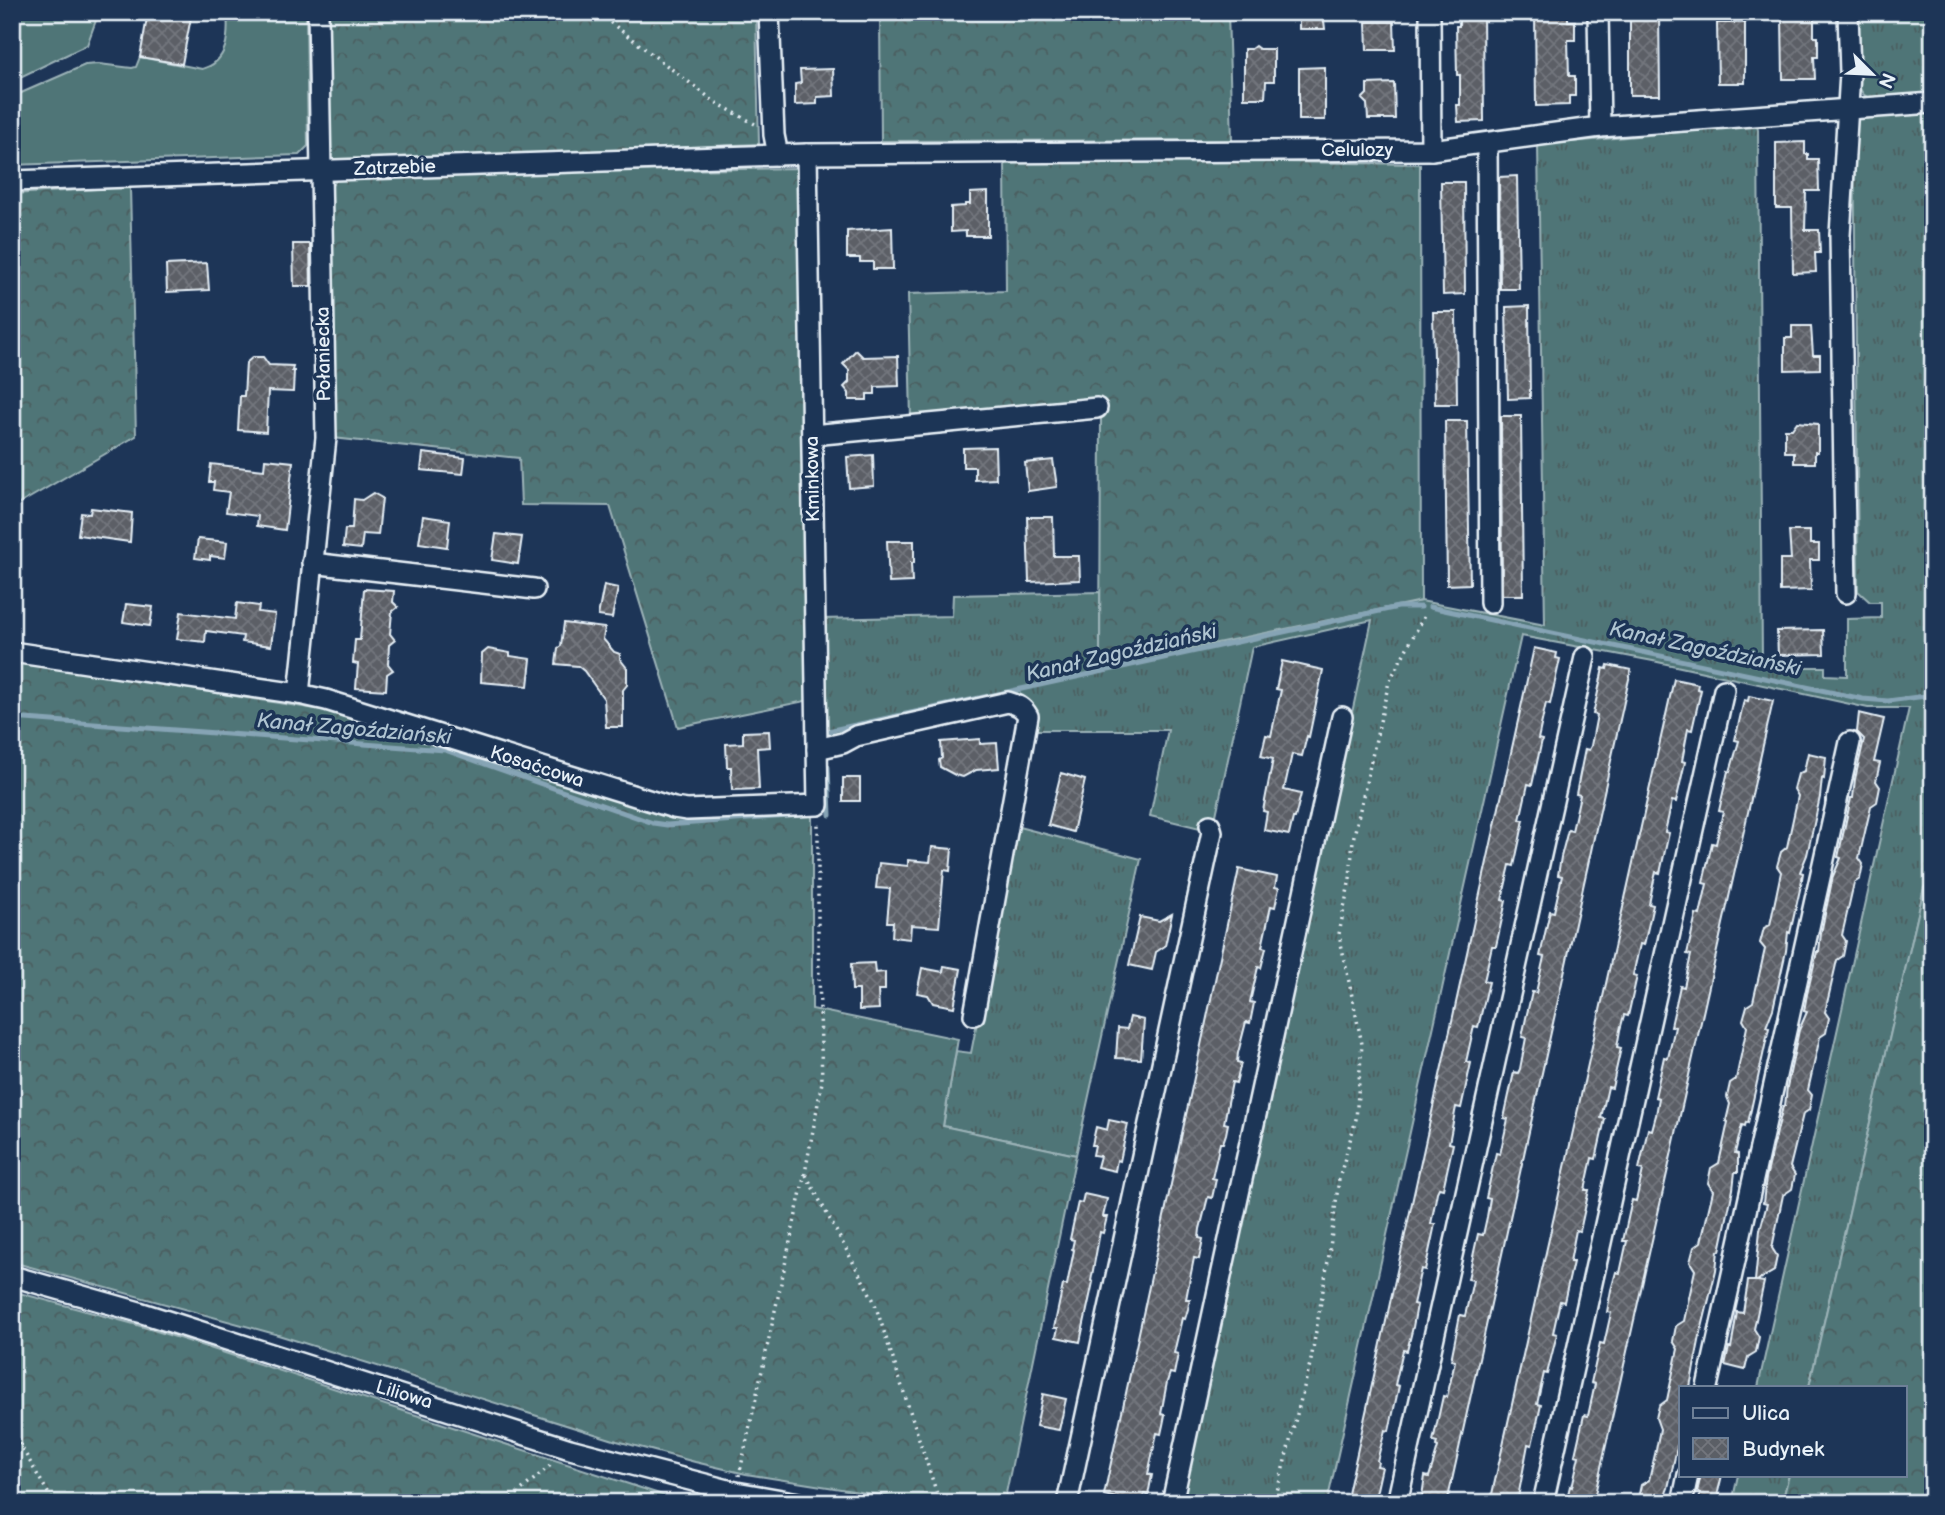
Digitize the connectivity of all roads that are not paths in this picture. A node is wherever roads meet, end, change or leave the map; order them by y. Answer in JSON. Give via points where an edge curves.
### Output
{"nodes":[{"id":1,"x":318,"y":12,"type":"edge"},
{"id":2,"x":769,"y":12,"type":"edge"},
{"id":3,"x":1430,"y":12,"type":"edge"},
{"id":4,"x":1598,"y":12,"type":"edge"},
{"id":5,"x":1848,"y":12,"type":"edge"},
{"id":6,"x":1933,"y":103,"type":"edge"},
{"id":7,"x":1847,"y":109,"type":"junction"},
{"id":8,"x":1600,"y":127,"type":"junction"},
{"id":9,"x":1487,"y":143,"type":"junction"},
{"id":10,"x":1431,"y":150,"type":"junction"},
{"id":11,"x":807,"y":154,"type":"junction"},
{"id":12,"x":778,"y":155,"type":"junction"},
{"id":13,"x":320,"y":170,"type":"junction"},
{"id":14,"x":12,"y":181,"type":"edge"},
{"id":15,"x":1097,"y":408,"type":"dead end"},
{"id":16,"x":812,"y":435,"type":"junction"},
{"id":17,"x":312,"y":563,"type":"junction"},
{"id":18,"x":534,"y":589,"type":"dead end"},
{"id":19,"x":1846,"y":593,"type":"dead end"},
{"id":20,"x":1490,"y":603,"type":"dead end"},
{"id":21,"x":12,"y":652,"type":"edge"},
{"id":22,"x":1585,"y":657,"type":"dead end"},
{"id":23,"x":1724,"y":690,"type":"dead end"},
{"id":24,"x":299,"y":694,"type":"junction"},
{"id":25,"x":1342,"y":717,"type":"dead end"},
{"id":26,"x":1850,"y":742,"type":"dead end"},
{"id":27,"x":817,"y":749,"type":"junction"},
{"id":28,"x":818,"y":805,"type":"joint"},
{"id":29,"x":1210,"y":825,"type":"dead end"},
{"id":30,"x":974,"y":1015,"type":"dead end"},
{"id":31,"x":12,"y":1276,"type":"edge"},
{"id":32,"x":1707,"y":1386,"type":"edge"},
{"id":33,"x":1688,"y":1476,"type":"edge"},
{"id":34,"x":799,"y":1503,"type":"edge"},
{"id":35,"x":1067,"y":1503,"type":"edge"},
{"id":36,"x":1172,"y":1503,"type":"edge"},
{"id":37,"x":1397,"y":1503,"type":"edge"},
{"id":38,"x":1543,"y":1503,"type":"edge"},
{"id":39,"x":1682,"y":1503,"type":"edge"}],
"edges":[{"from":1,"to":13,"type":"street","name":"Połaniecka"},
{"from":2,"to":12,"type":"street"},
{"from":3,"to":10,"type":"street"},
{"from":4,"to":8,"type":"street"},
{"from":5,"to":7,"type":"street"},
{"from":6,"to":7,"type":"street","name":"Celulozy"},
{"from":7,"to":8,"type":"street","name":"Celulozy"},
{"from":7,"to":19,"type":"street","via":[[1840,235]]},
{"from":8,"to":9,"type":"street","name":"Celulozy"},
{"from":9,"to":10,"type":"street","name":"Celulozy"},
{"from":9,"to":20,"type":"street"},
{"from":10,"to":11,"type":"street","name":"Celulozy"},
{"from":11,"to":12,"type":"street","name":"Celulozy"},
{"from":11,"to":16,"type":"street","name":"Kminkowa"},
{"from":12,"to":13,"type":"street","name":"Zatrzebie"},
{"from":13,"to":14,"type":"street","name":"Zatrzebie"},
{"from":13,"to":17,"type":"street","name":"Połaniecka","via":[[326,438]]},
{"from":15,"to":16,"type":"street"},
{"from":16,"to":27,"type":"street","name":"Kminkowa"},
{"from":17,"to":18,"type":"street"},
{"from":17,"to":24,"type":"street","name":"Połaniecka"},
{"from":21,"to":24,"type":"street","name":"Kosaćcowa"},
{"from":22,"to":37,"type":"street"},
{"from":23,"to":38,"type":"street"},
{"from":24,"to":28,"type":"street","name":"Kosaćcowa","via":[[674,808]]},
{"from":25,"to":36,"type":"street"},
{"from":26,"to":32,"type":"street"},
{"from":27,"to":28,"type":"street","name":"Kminkowa"},
{"from":27,"to":30,"type":"street","via":[[1007,702],[1023,708],[1028,716]]},
{"from":29,"to":35,"type":"street"},
{"from":31,"to":34,"type":"street","name":"Liliowa","via":[[570,1449],[736,1492]]},
{"from":33,"to":39,"type":"street"}]}
